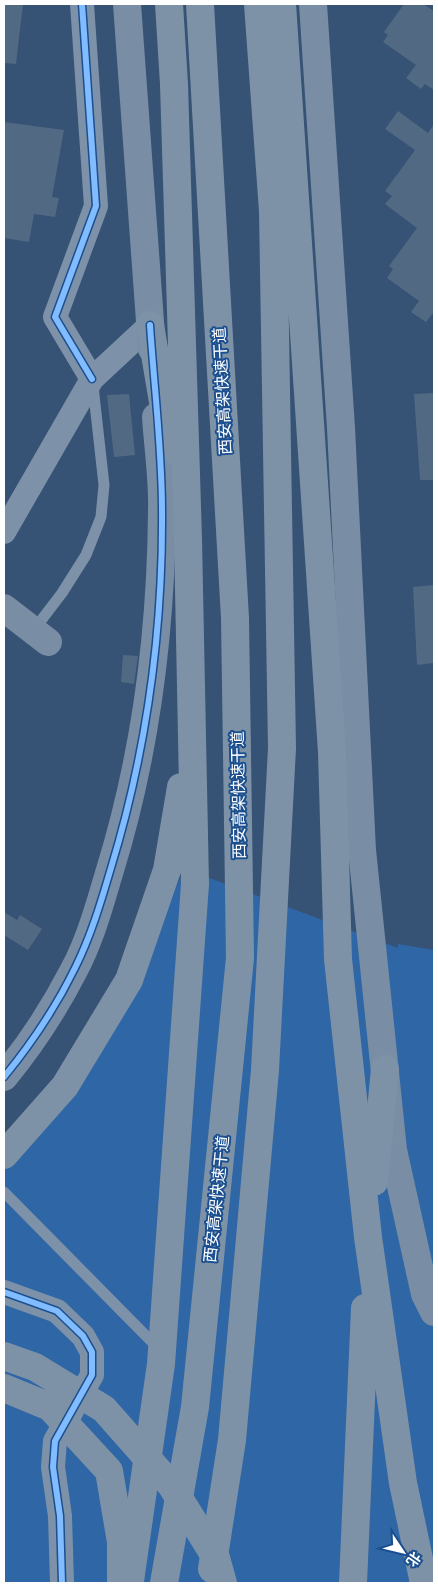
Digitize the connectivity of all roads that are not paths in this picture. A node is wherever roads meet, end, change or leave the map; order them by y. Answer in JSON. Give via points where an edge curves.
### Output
{"nodes":[{"id":1,"x":82,"y":4,"type":"edge"},
{"id":2,"x":127,"y":4,"type":"edge"},
{"id":3,"x":169,"y":4,"type":"edge"},
{"id":4,"x":200,"y":4,"type":"edge"},
{"id":5,"x":258,"y":4,"type":"edge"},
{"id":6,"x":282,"y":4,"type":"edge"},
{"id":7,"x":312,"y":4,"type":"edge"},
{"id":8,"x":150,"y":325,"type":"junction"},
{"id":9,"x":92,"y":379,"type":"junction"},
{"id":10,"x":4,"y":532,"type":"edge"},
{"id":11,"x":188,"y":552,"type":"junction"},
{"id":12,"x":4,"y":608,"type":"edge"},
{"id":13,"x":40,"y":637,"type":"joint"},
{"id":14,"x":192,"y":724,"type":"junction"},
{"id":15,"x":385,"y":1069,"type":"junction"},
{"id":16,"x":4,"y":1077,"type":"edge"},
{"id":17,"x":4,"y":1155,"type":"edge"},
{"id":18,"x":4,"y":1192,"type":"edge"},
{"id":19,"x":368,"y":1237,"type":"junction"},
{"id":20,"x":4,"y":1292,"type":"edge"},
{"id":21,"x":434,"y":1312,"type":"edge"},
{"id":22,"x":161,"y":1352,"type":"junction"},
{"id":23,"x":4,"y":1356,"type":"edge"},
{"id":24,"x":4,"y":1388,"type":"edge"},
{"id":25,"x":62,"y":1583,"type":"edge"},
{"id":26,"x":121,"y":1583,"type":"edge"},
{"id":27,"x":129,"y":1583,"type":"edge"},
{"id":28,"x":164,"y":1583,"type":"edge"},
{"id":29,"x":209,"y":1583,"type":"edge"},
{"id":30,"x":223,"y":1583,"type":"edge"},
{"id":31,"x":353,"y":1583,"type":"edge"},
{"id":32,"x":424,"y":1583,"type":"edge"}],
"edges":[{"from":1,"to":9,"type":"street","via":[[96,206],[55,317]]},
{"from":2,"to":8,"type":"main road"},
{"from":3,"to":11,"type":"highway","via":[[175,94]]},
{"from":4,"to":28,"type":"highway","name":"西安高架快速干道","via":[[235,608],[240,958],[195,1407]]},
{"from":5,"to":29,"type":"highway","via":[[273,211],[282,748],[265,1070],[232,1440]]},
{"from":6,"to":19,"type":"highway","via":[[332,752],[338,959]]},
{"from":7,"to":15,"type":"main road","via":[[341,428],[362,850]]},
{"from":8,"to":9,"type":"street"},
{"from":8,"to":11,"type":"highway"},
{"from":8,"to":16,"type":"main road","via":[[162,510],[151,692],[136,772],[120,840],[89,937],[75,969],[45,1020]]},
{"from":9,"to":10,"type":"street"},
{"from":9,"to":13,"type":"lane","via":[[104,485],[102,517],[82,562]]},
{"from":11,"to":14,"type":"highway"},
{"from":12,"to":13,"type":"main road"},
{"from":14,"to":17,"type":"highway","via":[[167,870],[129,980],[65,1086]]},
{"from":14,"to":22,"type":"highway","via":[[195,884]]},
{"from":15,"to":19,"type":"highway"},
{"from":15,"to":21,"type":"main road","via":[[393,1150],[425,1294]]},
{"from":18,"to":22,"type":"lane"},
{"from":19,"to":31,"type":"highway"},
{"from":19,"to":32,"type":"highway","via":[[403,1484]]},
{"from":20,"to":25,"type":"street","via":[[57,1311],[83,1336],[92,1352],[92,1374],[55,1441],[53,1467],[60,1516]]},
{"from":22,"to":27,"type":"highway"},
{"from":23,"to":30,"type":"highway","bridge":true,"via":[[35,1367],[104,1409],[171,1485],[216,1558]]},
{"from":24,"to":26,"type":"highway","bridge":true,"via":[[50,1407],[109,1471],[121,1542]]}]}
